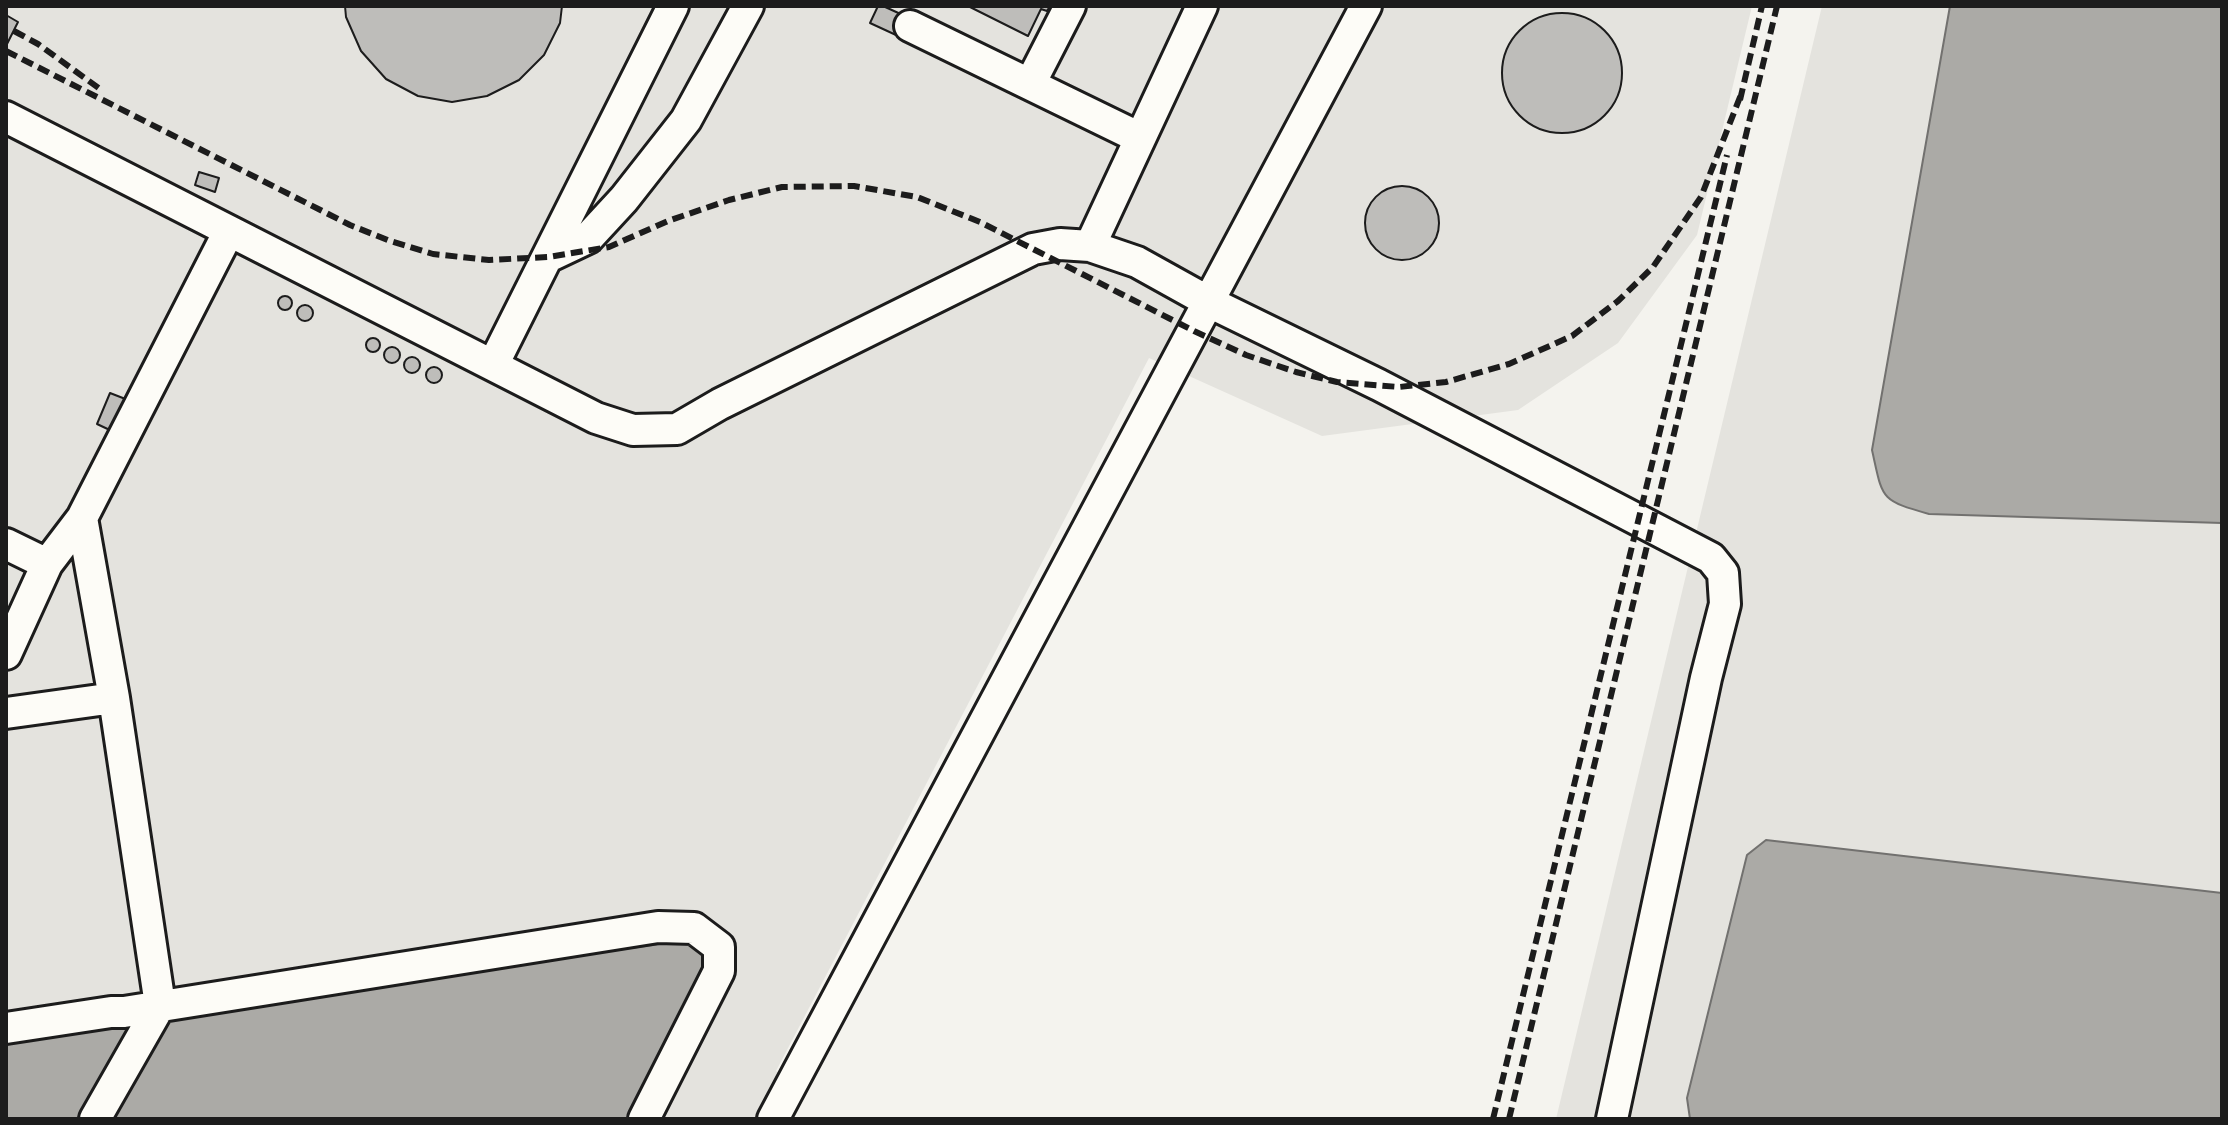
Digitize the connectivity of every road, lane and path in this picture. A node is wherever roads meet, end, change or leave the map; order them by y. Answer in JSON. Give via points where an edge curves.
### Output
{"nodes":[{"id":1,"x":673,"y":6,"type":"edge"},
{"id":2,"x":748,"y":6,"type":"edge"},
{"id":3,"x":1070,"y":6,"type":"edge"},
{"id":4,"x":1202,"y":6,"type":"edge"},
{"id":5,"x":1366,"y":6,"type":"edge"},
{"id":6,"x":910,"y":26,"type":"dead end"},
{"id":7,"x":1030,"y":84,"type":"junction"},
{"id":8,"x":6,"y":117,"type":"edge"},
{"id":9,"x":1140,"y":138,"type":"junction"},
{"id":10,"x":229,"y":231,"type":"junction"},
{"id":11,"x":1090,"y":246,"type":"junction"},
{"id":12,"x":548,"y":257,"type":"junction"},
{"id":13,"x":1209,"y":302,"type":"junction"},
{"id":14,"x":493,"y":365,"type":"junction"},
{"id":15,"x":82,"y":518,"type":"junction"},
{"id":16,"x":6,"y":544,"type":"edge"},
{"id":17,"x":47,"y":564,"type":"junction"},
{"id":18,"x":6,"y":654,"type":"edge"},
{"id":19,"x":114,"y":698,"type":"junction"},
{"id":20,"x":6,"y":713,"type":"edge"},
{"id":21,"x":160,"y":1005,"type":"junction"},
{"id":22,"x":6,"y":1028,"type":"edge"},
{"id":23,"x":95,"y":1119,"type":"edge"},
{"id":24,"x":644,"y":1119,"type":"edge"},
{"id":25,"x":773,"y":1119,"type":"edge"},
{"id":26,"x":1612,"y":1119,"type":"edge"}],
"edges":[{"from":1,"to":12,"type":"lane"},
{"from":2,"to":12,"type":"lane","via":[[686,120],[624,199],[588,238]]},
{"from":3,"to":7,"type":"lane"},
{"from":4,"to":9,"type":"lane"},
{"from":5,"to":13,"type":"lane"},
{"from":6,"to":7,"type":"lane"},
{"from":7,"to":9,"type":"lane"},
{"from":8,"to":10,"type":"lane"},
{"from":9,"to":11,"type":"lane"},
{"from":10,"to":14,"type":"lane"},
{"from":10,"to":15,"type":"lane"},
{"from":11,"to":13,"type":"lane","via":[[1137,262]]},
{"from":11,"to":14,"type":"lane","via":[[1033,249],[677,429],[633,430],[596,418]]},
{"from":12,"to":14,"type":"lane"},
{"from":13,"to":25,"type":"lane"},
{"from":13,"to":26,"type":"lane","via":[[1664,533],[1711,558],[1723,573],[1725,604]]},
{"from":15,"to":17,"type":"lane"},
{"from":15,"to":19,"type":"lane"},
{"from":16,"to":17,"type":"lane"},
{"from":17,"to":18,"type":"lane"},
{"from":19,"to":20,"type":"lane"},
{"from":19,"to":21,"type":"lane"},
{"from":21,"to":22,"type":"lane"},
{"from":21,"to":23,"type":"lane"},
{"from":21,"to":24,"type":"lane","via":[[658,927],[694,928],[719,947],[719,971]]}]}
